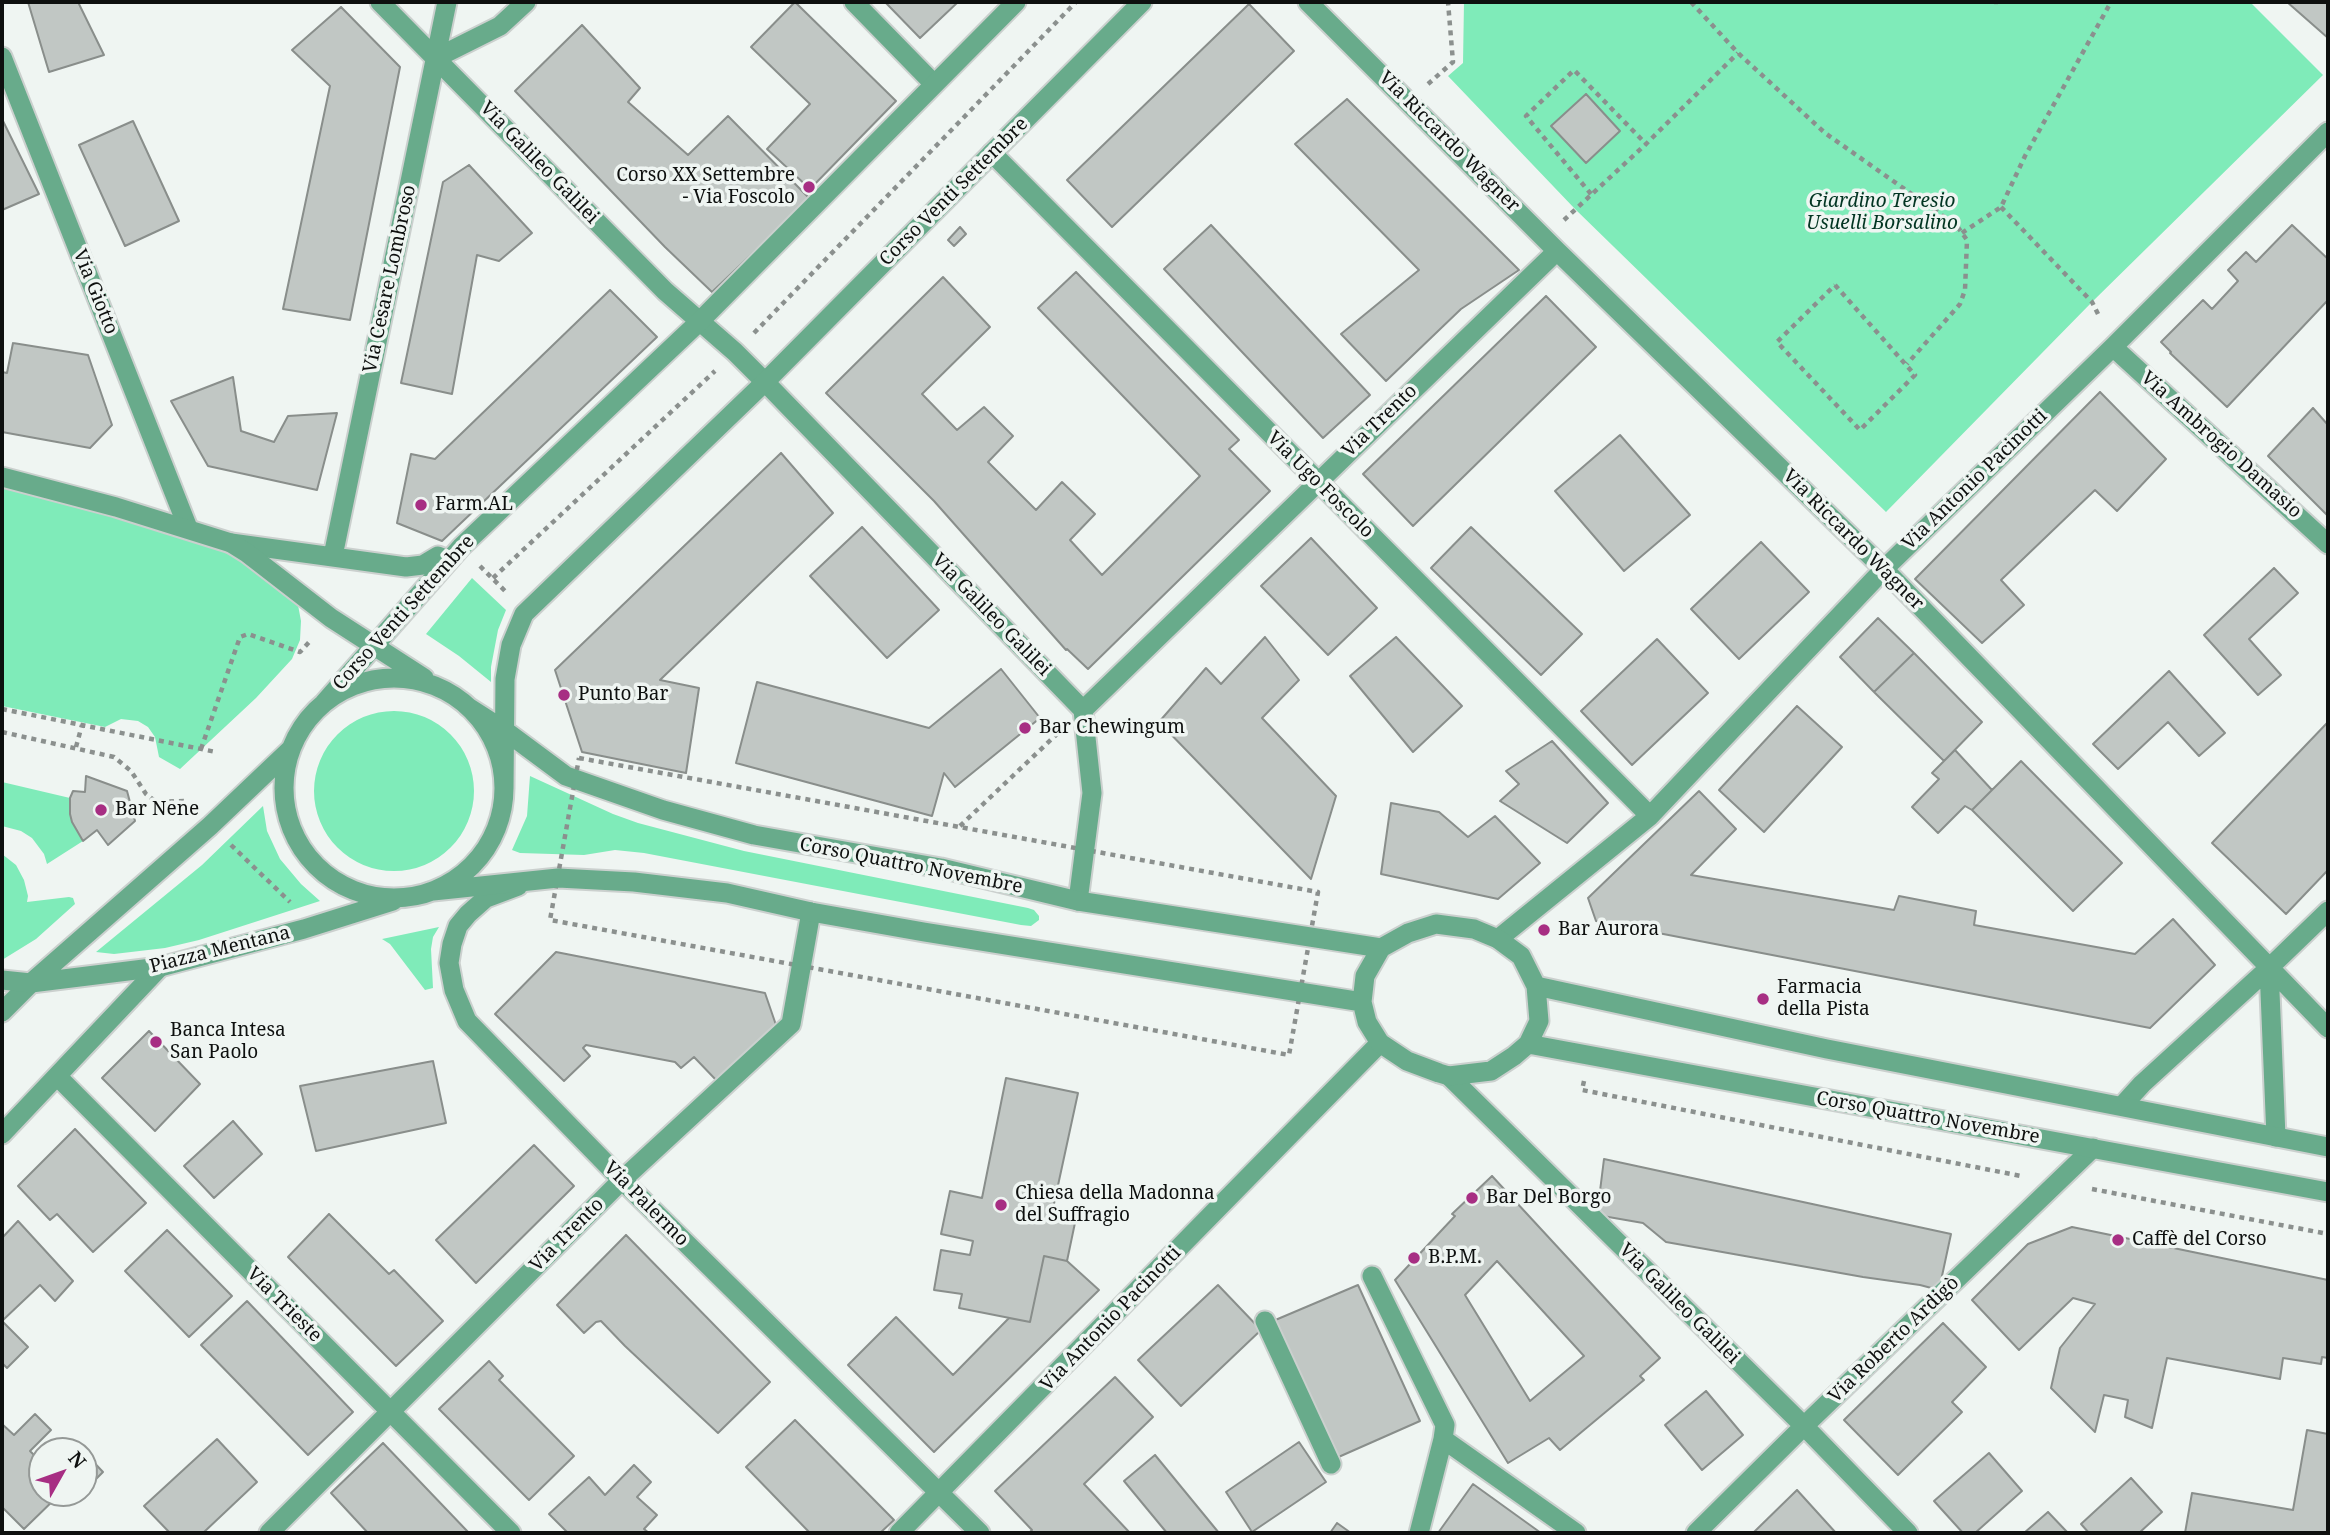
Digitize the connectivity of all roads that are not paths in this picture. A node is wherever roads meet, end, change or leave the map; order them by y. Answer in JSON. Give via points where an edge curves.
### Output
{"nodes":[{"id":1,"x":380,"y":2,"type":"edge"},
{"id":2,"x":447,"y":2,"type":"edge"},
{"id":3,"x":526,"y":2,"type":"edge"},
{"id":4,"x":854,"y":2,"type":"edge"},
{"id":5,"x":1016,"y":2,"type":"edge"},
{"id":6,"x":1142,"y":2,"type":"edge"},
{"id":7,"x":1308,"y":2,"type":"edge"},
{"id":8,"x":2,"y":57,"type":"edge"},
{"id":9,"x":436,"y":58,"type":"junction"},
{"id":10,"x":934,"y":84,"type":"junction"},
{"id":11,"x":2328,"y":132,"type":"edge"},
{"id":12,"x":992,"y":153,"type":"junction"},
{"id":13,"x":1551,"y":245,"type":"junction"},
{"id":14,"x":699,"y":322,"type":"junction"},
{"id":15,"x":2112,"y":347,"type":"junction"},
{"id":16,"x":765,"y":382,"type":"junction"},
{"id":17,"x":2,"y":477,"type":"edge"},
{"id":18,"x":1316,"y":482,"type":"junction"},
{"id":19,"x":188,"y":528,"type":"junction"},
{"id":20,"x":231,"y":543,"type":"junction"},
{"id":21,"x":2328,"y":544,"type":"edge"},
{"id":22,"x":454,"y":554,"type":"junction"},
{"id":23,"x":333,"y":556,"type":"junction"},
{"id":24,"x":1884,"y":569,"type":"junction"},
{"id":25,"x":374,"y":646,"type":"junction"},
{"id":26,"x":440,"y":688,"type":"junction"},
{"id":27,"x":324,"y":703,"type":"junction"},
{"id":28,"x":468,"y":707,"type":"junction"},
{"id":29,"x":1083,"y":710,"type":"junction"},
{"id":30,"x":504,"y":730,"type":"junction"},
{"id":31,"x":291,"y":748,"type":"junction"},
{"id":32,"x":504,"y":789,"type":"junction"},
{"id":33,"x":1650,"y":816,"type":"junction"},
{"id":34,"x":558,"y":877,"type":"junction"},
{"id":35,"x":433,"y":891,"type":"junction"},
{"id":36,"x":404,"y":898,"type":"junction"},
{"id":37,"x":1078,"y":901,"type":"junction"},
{"id":38,"x":2328,"y":911,"type":"edge"},
{"id":39,"x":811,"y":912,"type":"junction"},
{"id":40,"x":1498,"y":939,"type":"junction"},
{"id":41,"x":1381,"y":948,"type":"junction"},
{"id":42,"x":160,"y":967,"type":"junction"},
{"id":43,"x":2269,"y":968,"type":"junction"},
{"id":44,"x":2,"y":980,"type":"edge"},
{"id":45,"x":31,"y":983,"type":"junction"},
{"id":46,"x":1536,"y":986,"type":"junction"},
{"id":47,"x":1362,"y":1002,"type":"junction"},
{"id":48,"x":2,"y":1012,"type":"edge"},
{"id":49,"x":2328,"y":1028,"type":"edge"},
{"id":50,"x":1380,"y":1043,"type":"junction"},
{"id":51,"x":1528,"y":1044,"type":"junction"},
{"id":52,"x":1448,"y":1076,"type":"junction"},
{"id":53,"x":58,"y":1077,"type":"junction"},
{"id":54,"x":2122,"y":1106,"type":"junction"},
{"id":55,"x":2,"y":1134,"type":"edge"},
{"id":56,"x":2276,"y":1137,"type":"junction"},
{"id":57,"x":2328,"y":1147,"type":"edge"},
{"id":58,"x":2093,"y":1148,"type":"junction"},
{"id":59,"x":622,"y":1180,"type":"junction"},
{"id":60,"x":2328,"y":1192,"type":"edge"},
{"id":61,"x":1372,"y":1276,"type":"dead end"},
{"id":62,"x":1265,"y":1321,"type":"dead end"},
{"id":63,"x":390,"y":1412,"type":"junction"},
{"id":64,"x":1804,"y":1426,"type":"junction"},
{"id":65,"x":1443,"y":1439,"type":"junction"},
{"id":66,"x":1331,"y":1464,"type":"dead end"},
{"id":67,"x":941,"y":1492,"type":"junction"},
{"id":68,"x":268,"y":1533,"type":"edge"},
{"id":69,"x":511,"y":1533,"type":"edge"},
{"id":70,"x":899,"y":1533,"type":"edge"},
{"id":71,"x":981,"y":1533,"type":"edge"},
{"id":72,"x":1419,"y":1533,"type":"edge"},
{"id":73,"x":1576,"y":1533,"type":"edge"},
{"id":74,"x":1696,"y":1533,"type":"edge"},
{"id":75,"x":1908,"y":1533,"type":"edge"}],
"edges":[{"from":1,"to":9,"type":"street","name":"Via Galileo Galilei"},
{"from":2,"to":9,"type":"street","name":"Via Cesare Lombroso"},
{"from":3,"to":9,"type":"street","via":[[500,26]]},
{"from":4,"to":10,"type":"street"},
{"from":5,"to":10,"type":"street","name":"Corso Venti Settembre"},
{"from":6,"to":12,"type":"street","name":"Corso Venti Settembre"},
{"from":7,"to":13,"type":"street","name":"Via Riccardo Wagner"},
{"from":8,"to":19,"type":"street","name":"Via Giotto"},
{"from":9,"to":14,"type":"street","name":"Via Galileo Galilei"},
{"from":9,"to":23,"type":"street","name":"Via Cesare Lombroso"},
{"from":10,"to":14,"type":"street","name":"Corso Venti Settembre"},
{"from":11,"to":15,"type":"street","name":"Via Antonio Pacinotti"},
{"from":12,"to":16,"type":"street","name":"Corso Venti Settembre"},
{"from":12,"to":18,"type":"street","name":"Via Ugo Foscolo"},
{"from":13,"to":18,"type":"street","name":"Via Trento"},
{"from":13,"to":24,"type":"street","name":"Via Riccardo Wagner"},
{"from":14,"to":16,"type":"street"},
{"from":14,"to":22,"type":"street","name":"Corso Venti Settembre"},
{"from":15,"to":21,"type":"street","name":"Via Ambrogio Damasio"},
{"from":15,"to":24,"type":"street","name":"Via Antonio Pacinotti"},
{"from":16,"to":29,"type":"street","name":"Via Galileo Galilei"},
{"from":16,"to":30,"type":"street","name":"Corso Venti Settembre","via":[[524,614],[511,645],[505,679]]},
{"from":17,"to":19,"type":"street"},
{"from":18,"to":29,"type":"street","name":"Via Trento"},
{"from":18,"to":33,"type":"street","name":"Via Ugo Foscolo"},
{"from":19,"to":20,"type":"street"},
{"from":20,"to":23,"type":"street"},
{"from":20,"to":25,"type":"street"},
{"from":22,"to":23,"type":"street","via":[[406,567]]},
{"from":22,"to":25,"type":"street","name":"Corso Venti Settembre"},
{"from":24,"to":33,"type":"street","name":"Via Antonio Pacinotti"},
{"from":24,"to":43,"type":"street","name":"Via Riccardo Wagner"},
{"from":25,"to":26,"type":"street"},
{"from":25,"to":27,"type":"street","name":"Corso Venti Settembre"},
{"from":26,"to":27,"type":"street","via":[[407,679],[374,680],[352,686]]},
{"from":26,"to":28,"type":"street"},
{"from":27,"to":31,"type":"street"},
{"from":28,"to":30,"type":"street","name":"Corso Quattro Novembre"},
{"from":28,"to":32,"type":"street","via":[[493,741]]},
{"from":29,"to":37,"type":"street","via":[[1092,793]]},
{"from":30,"to":32,"type":"street","name":"Corso Venti Settembre"},
{"from":30,"to":37,"type":"street","name":"Corso Quattro Novembre","via":[[566,776],[663,810],[754,835],[940,868]]},
{"from":31,"to":36,"type":"street","via":[[285,770],[285,803],[290,825],[307,855],[346,887],[374,896]]},
{"from":31,"to":45,"type":"street","via":[[211,826]]},
{"from":32,"to":35,"type":"street","via":[[499,819],[487,847],[460,876]]},
{"from":33,"to":40,"type":"street","name":"Via Antonio Pacinotti"},
{"from":34,"to":35,"type":"street"},
{"from":34,"to":39,"type":"street","via":[[727,893]]},
{"from":34,"to":59,"type":"street","name":"Via Palermo","via":[[506,889],[467,914],[452,944],[450,973],[467,1021]]},
{"from":35,"to":36,"type":"street"},
{"from":36,"to":42,"type":"street","name":"Piazza Mentana"},
{"from":37,"to":41,"type":"street","name":"Corso Quattro Novembre"},
{"from":38,"to":43,"type":"street"},
{"from":39,"to":47,"type":"street"},
{"from":39,"to":59,"type":"street","name":"Via Trento","via":[[791,1024]]},
{"from":40,"to":41,"type":"street","via":[[1474,929],[1436,924]]},
{"from":40,"to":46,"type":"street","via":[[1521,956]]},
{"from":41,"to":47,"type":"street","via":[[1364,976]]},
{"from":42,"to":45,"type":"street","name":"Piazza Mentana"},
{"from":42,"to":53,"type":"street"},
{"from":43,"to":49,"type":"street","name":"Via Riccardo Wagner"},
{"from":43,"to":54,"type":"street"},
{"from":43,"to":56,"type":"street"},
{"from":44,"to":45,"type":"street","name":"Piazza Mentana"},
{"from":45,"to":48,"type":"street"},
{"from":46,"to":51,"type":"street","via":[[1539,1021]]},
{"from":46,"to":54,"type":"street"},
{"from":47,"to":50,"type":"street"},
{"from":50,"to":52,"type":"street","via":[[1407,1061]]},
{"from":50,"to":67,"type":"street","name":"Via Antonio Pacinotti"},
{"from":51,"to":52,"type":"street","via":[[1491,1071]]},
{"from":51,"to":58,"type":"street","name":"Corso Quattro Novembre"},
{"from":52,"to":64,"type":"street","name":"Via Galileo Galilei"},
{"from":53,"to":55,"type":"street"},
{"from":53,"to":63,"type":"street","name":"Via Trieste"},
{"from":54,"to":56,"type":"street"},
{"from":56,"to":57,"type":"street"},
{"from":58,"to":60,"type":"street","name":"Corso Quattro Novembre"},
{"from":58,"to":64,"type":"street","name":"Via Roberto Ardigò"},
{"from":59,"to":63,"type":"street","name":"Via Trento"},
{"from":59,"to":67,"type":"street","name":"Via Palermo"},
{"from":61,"to":65,"type":"street","via":[[1445,1424]]},
{"from":62,"to":66,"type":"street"},
{"from":63,"to":68,"type":"street","name":"Via Trento"},
{"from":63,"to":69,"type":"street","name":"Via Trieste"},
{"from":64,"to":74,"type":"street","name":"Via Roberto Ardigò"},
{"from":64,"to":75,"type":"street","name":"Via Galileo Galilei"},
{"from":65,"to":72,"type":"street"},
{"from":65,"to":73,"type":"street"},
{"from":67,"to":70,"type":"street","name":"Via Antonio Pacinotti"},
{"from":67,"to":71,"type":"street","name":"Via Palermo"}]}
